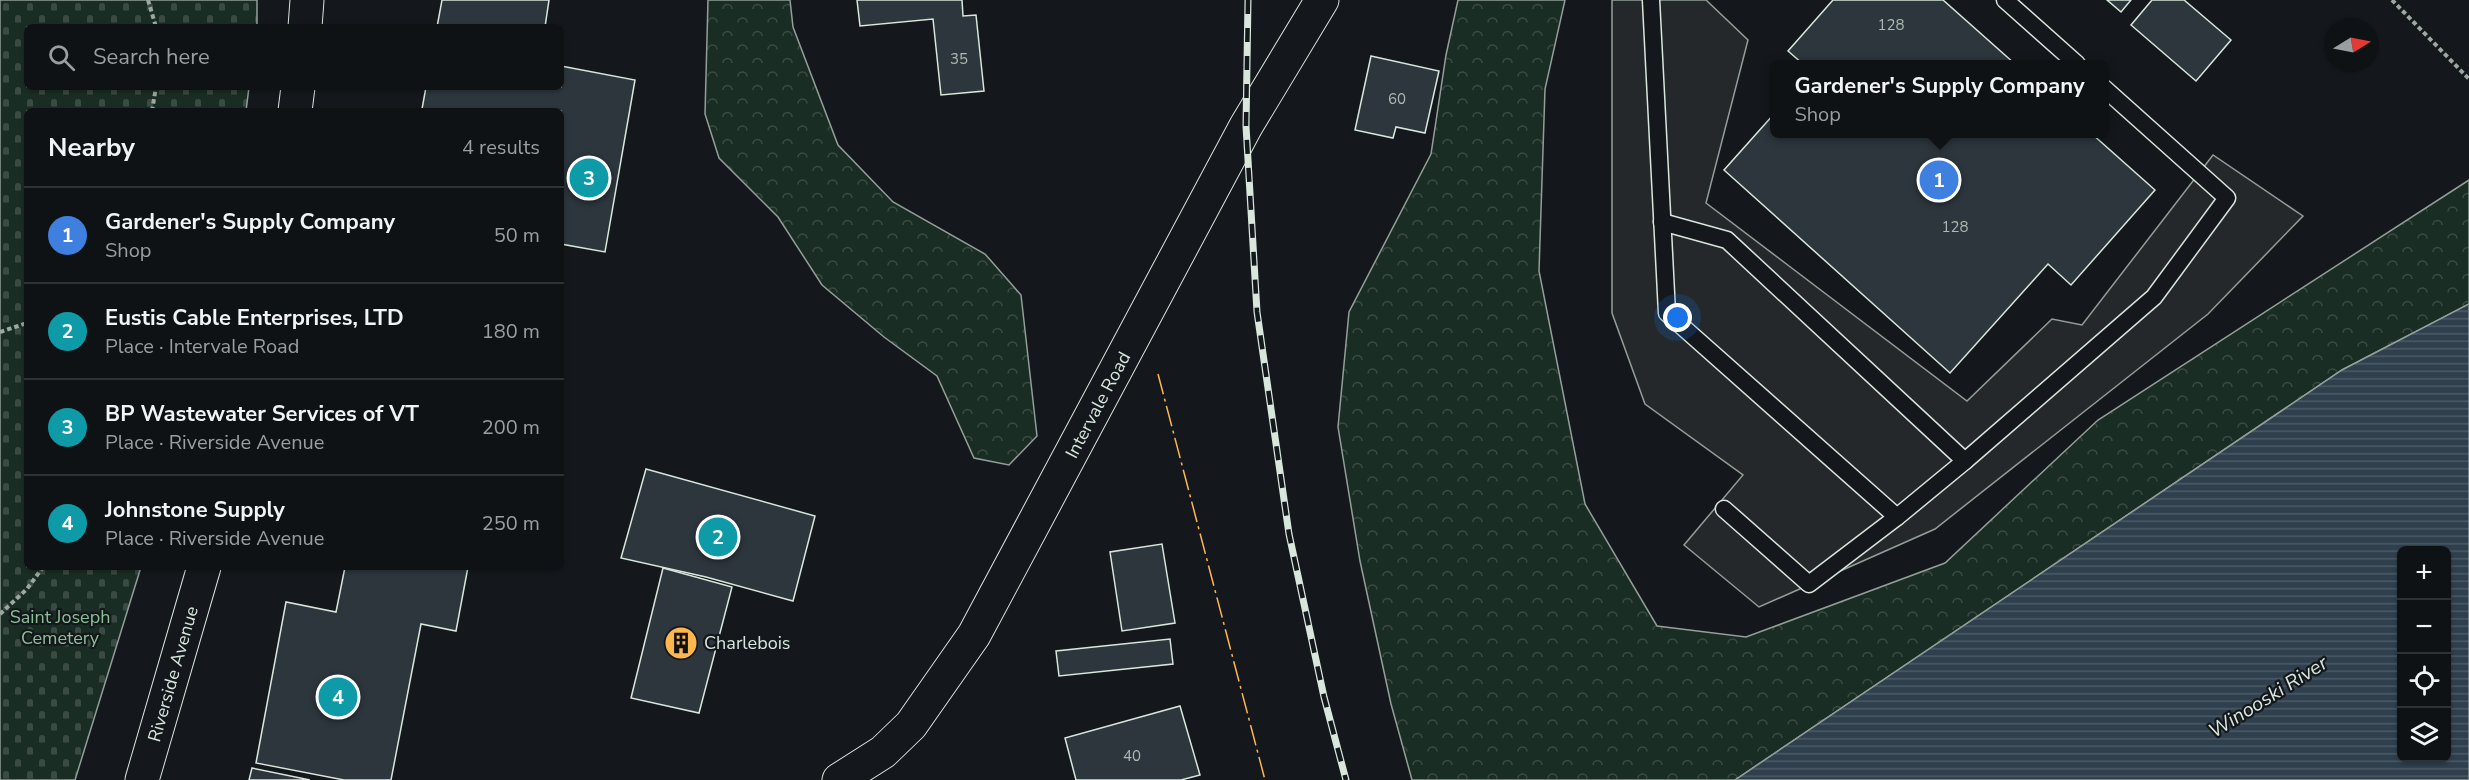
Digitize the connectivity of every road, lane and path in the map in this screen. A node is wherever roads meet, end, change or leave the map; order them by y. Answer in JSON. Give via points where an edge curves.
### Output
{"nodes":[{"id":1,"x":148,"y":0,"type":"edge"},
{"id":2,"x":307,"y":0,"type":"edge"},
{"id":3,"x":1322,"y":0,"type":"edge"},
{"id":4,"x":1651,"y":0,"type":"edge"},
{"id":5,"x":2005,"y":0,"type":"edge"},
{"id":6,"x":2392,"y":0,"type":"edge"},
{"id":7,"x":155,"y":24,"type":"edge"},
{"id":8,"x":304,"y":24,"type":"edge"},
{"id":9,"x":2072,"y":60,"type":"edge"},
{"id":10,"x":2469,"y":79,"type":"edge"},
{"id":11,"x":156,"y":90,"type":"edge"},
{"id":12,"x":298,"y":90,"type":"edge"},
{"id":13,"x":2109,"y":92,"type":"edge"},
{"id":14,"x":152,"y":108,"type":"edge"},
{"id":15,"x":294,"y":108,"type":"edge"},
{"id":16,"x":1662,"y":222,"type":"junction"},
{"id":17,"x":24,"y":324,"type":"edge"},
{"id":18,"x":0,"y":332,"type":"edge"},
{"id":19,"x":1965,"y":461,"type":"junction"},
{"id":20,"x":1724,"y":509,"type":"dead end"},
{"id":21,"x":1897,"y":517,"type":"junction"},
{"id":22,"x":41,"y":570,"type":"edge"},
{"id":23,"x":203,"y":570,"type":"edge"},
{"id":24,"x":0,"y":614,"type":"edge"},
{"id":25,"x":142,"y":780,"type":"edge"},
{"id":26,"x":839,"y":780,"type":"edge"}],
"edges":[{"from":1,"to":7,"type":"path"},
{"from":2,"to":8,"type":"street"},
{"from":3,"to":26,"type":"street","name":"Intervale Road","via":[[1246,126],[974,635],[911,725],[883,752]]},
{"from":4,"to":16,"type":"lane"},
{"from":5,"to":9,"type":"lane"},
{"from":6,"to":10,"type":"path"},
{"from":11,"to":14,"type":"path"},
{"from":12,"to":15,"type":"street"},
{"from":13,"to":19,"type":"lane","via":[[2227,198],[2154,297]]},
{"from":16,"to":19,"type":"lane","via":[[1727,240]]},
{"from":16,"to":21,"type":"lane","via":[[1667,313]]},
{"from":17,"to":18,"type":"path"},
{"from":19,"to":21,"type":"lane"},
{"from":20,"to":21,"type":"lane","via":[[1809,584]]},
{"from":22,"to":24,"type":"path","via":[[27,590]]},
{"from":23,"to":25,"type":"street","name":"Riverside Avenue"}]}
